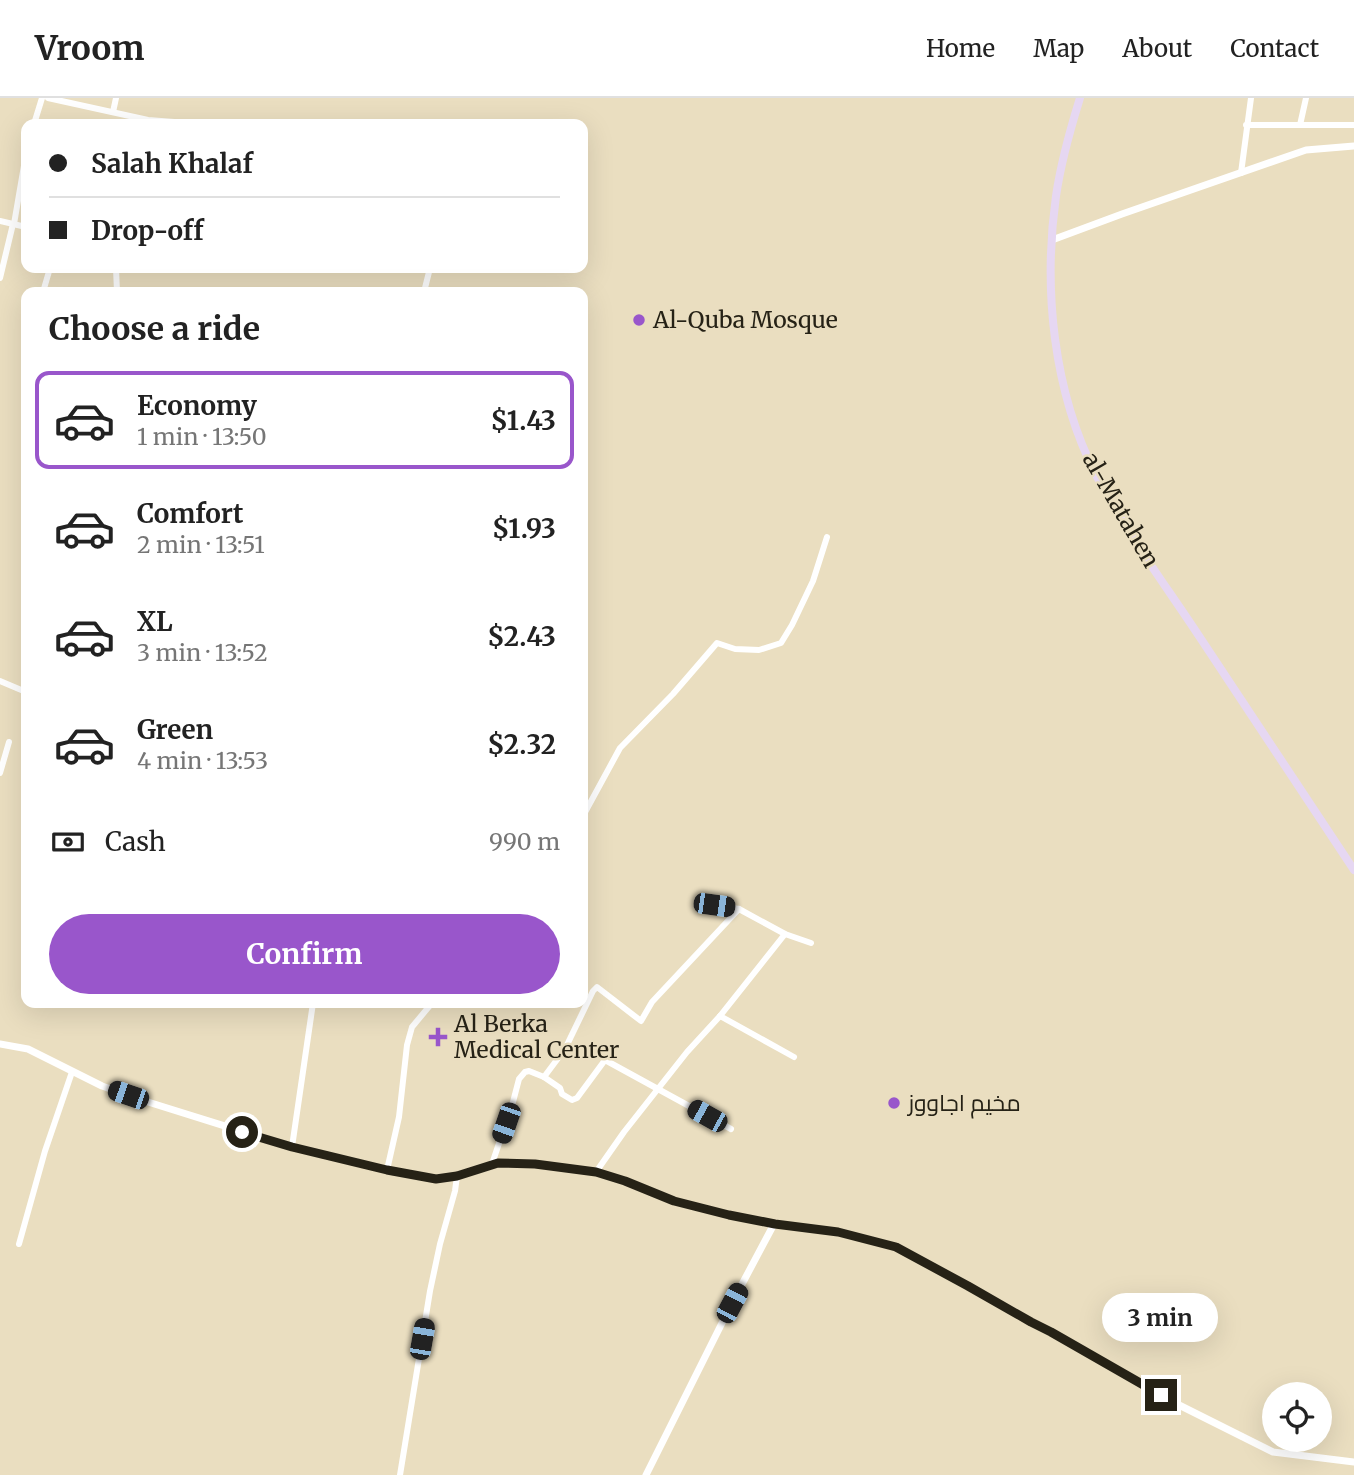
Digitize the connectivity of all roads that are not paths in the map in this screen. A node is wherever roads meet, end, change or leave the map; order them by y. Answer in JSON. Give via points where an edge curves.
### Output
{"nodes":[{"id":1,"x":42,"y":98,"type":"edge"},
{"id":2,"x":48,"y":98,"type":"edge"},
{"id":3,"x":116,"y":98,"type":"edge"},
{"id":4,"x":1080,"y":98,"type":"edge"},
{"id":5,"x":1251,"y":98,"type":"edge"},
{"id":6,"x":1306,"y":98,"type":"edge"},
{"id":7,"x":113,"y":113,"type":"junction"},
{"id":8,"x":36,"y":119,"type":"edge"},
{"id":9,"x":136,"y":119,"type":"edge"},
{"id":10,"x":1246,"y":125,"type":"junction"},
{"id":11,"x":1300,"y":125,"type":"junction"},
{"id":12,"x":1354,"y":125,"type":"edge"},
{"id":13,"x":1354,"y":146,"type":"edge"},
{"id":14,"x":1241,"y":173,"type":"junction"},
{"id":15,"x":21,"y":183,"type":"edge"},
{"id":16,"x":0,"y":221,"type":"edge"},
{"id":17,"x":14,"y":224,"type":"junction"},
{"id":18,"x":21,"y":226,"type":"edge"},
{"id":19,"x":1052,"y":240,"type":"junction"},
{"id":20,"x":0,"y":278,"type":"edge"},
{"id":21,"x":827,"y":537,"type":"dead end"},
{"id":22,"x":1,"y":681,"type":"edge"},
{"id":23,"x":21,"y":690,"type":"edge"},
{"id":24,"x":0,"y":691,"type":"edge"},
{"id":25,"x":9,"y":742,"type":"dead end"},
{"id":26,"x":0,"y":773,"type":"edge"},
{"id":27,"x":588,"y":807,"type":"edge"},
{"id":28,"x":1354,"y":870,"type":"edge"},
{"id":29,"x":714,"y":905,"type":"dead end"},
{"id":30,"x":738,"y":909,"type":"junction"},
{"id":31,"x":785,"y":934,"type":"junction"},
{"id":32,"x":811,"y":943,"type":"dead end"},
{"id":33,"x":588,"y":1002,"type":"edge"},
{"id":34,"x":312,"y":1008,"type":"edge"},
{"id":35,"x":428,"y":1008,"type":"edge"},
{"id":36,"x":585,"y":1008,"type":"edge"},
{"id":37,"x":720,"y":1016,"type":"junction"},
{"id":38,"x":0,"y":1044,"type":"edge"},
{"id":39,"x":794,"y":1057,"type":"dead end"},
{"id":40,"x":72,"y":1072,"type":"junction"},
{"id":41,"x":544,"y":1077,"type":"junction"},
{"id":42,"x":658,"y":1089,"type":"junction"},
{"id":43,"x":731,"y":1129,"type":"dead end"},
{"id":44,"x":292,"y":1147,"type":"junction"},
{"id":45,"x":492,"y":1164,"type":"junction"},
{"id":46,"x":387,"y":1170,"type":"junction"},
{"id":47,"x":596,"y":1172,"type":"junction"},
{"id":48,"x":457,"y":1176,"type":"junction"},
{"id":49,"x":775,"y":1224,"type":"junction"},
{"id":50,"x":19,"y":1244,"type":"dead end"},
{"id":51,"x":1354,"y":1462,"type":"edge"},
{"id":52,"x":400,"y":1475,"type":"edge"},
{"id":53,"x":646,"y":1475,"type":"edge"}],
"edges":[{"from":1,"to":8,"type":"street"},
{"from":2,"to":7,"type":"street"},
{"from":3,"to":7,"type":"street"},
{"from":4,"to":19,"type":"main road","name":"al-Matahen","via":[[1063,156]]},
{"from":5,"to":10,"type":"street"},
{"from":6,"to":11,"type":"street"},
{"from":7,"to":9,"type":"street"},
{"from":10,"to":11,"type":"street"},
{"from":10,"to":14,"type":"street"},
{"from":11,"to":12,"type":"street"},
{"from":13,"to":14,"type":"street","via":[[1306,150]]},
{"from":14,"to":19,"type":"street"},
{"from":15,"to":17,"type":"street"},
{"from":16,"to":17,"type":"street"},
{"from":17,"to":18,"type":"street"},
{"from":17,"to":20,"type":"street"},
{"from":19,"to":28,"type":"main road","name":"al-Matahen","via":[[1052,306],[1060,364],[1078,432],[1096,474]]},
{"from":21,"to":27,"type":"street","via":[[813,581],[781,643],[759,650],[717,643],[621,747]]},
{"from":22,"to":23,"type":"street"},
{"from":22,"to":24,"type":"street"},
{"from":25,"to":26,"type":"street"},
{"from":29,"to":30,"type":"street"},
{"from":30,"to":31,"type":"street"},
{"from":30,"to":33,"type":"street","via":[[652,1002],[641,1021],[597,988]]},
{"from":31,"to":32,"type":"street"},
{"from":31,"to":37,"type":"street"},
{"from":34,"to":44,"type":"street"},
{"from":35,"to":46,"type":"street","via":[[409,1036]]},
{"from":36,"to":41,"type":"street","via":[[565,1049]]},
{"from":37,"to":39,"type":"street"},
{"from":37,"to":42,"type":"street"},
{"from":38,"to":40,"type":"street","via":[[28,1049]]},
{"from":40,"to":44,"type":"street","via":[[102,1086]]},
{"from":40,"to":50,"type":"street"},
{"from":41,"to":42,"type":"street","via":[[572,1100],[605,1060]]},
{"from":41,"to":45,"type":"street","via":[[529,1071],[519,1079]]},
{"from":42,"to":43,"type":"street"},
{"from":42,"to":47,"type":"street"},
{"from":44,"to":46,"type":"street"},
{"from":45,"to":47,"type":"street"},
{"from":45,"to":48,"type":"street"},
{"from":46,"to":48,"type":"street","via":[[436,1179]]},
{"from":47,"to":49,"type":"street","via":[[674,1201]]},
{"from":48,"to":52,"type":"street","via":[[430,1291]]},
{"from":49,"to":51,"type":"street","via":[[838,1232],[896,1247],[1273,1452]]},
{"from":49,"to":53,"type":"street"}]}
